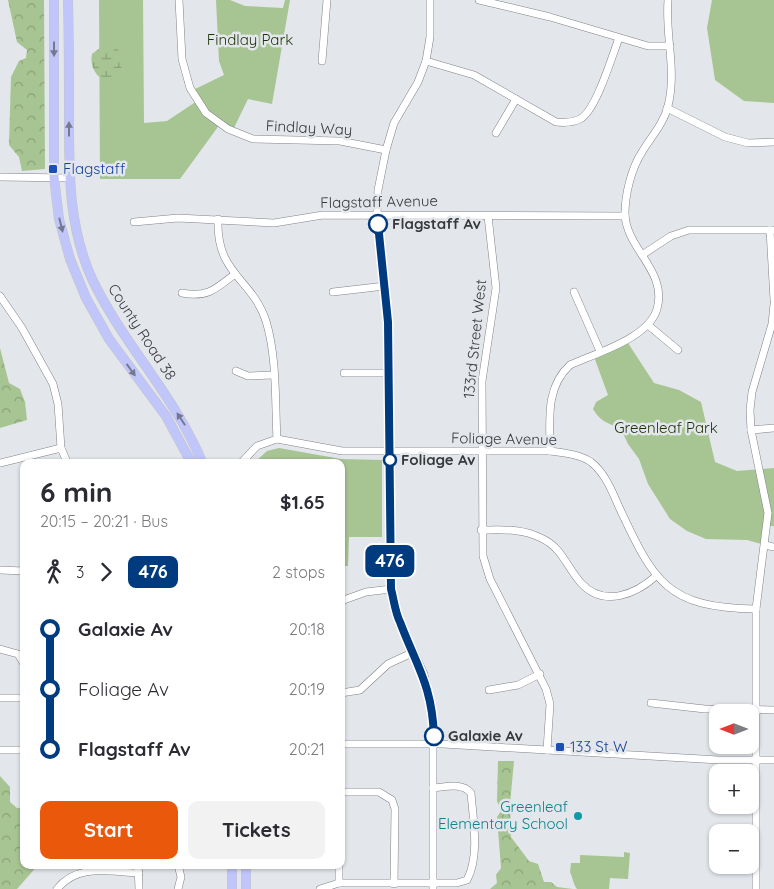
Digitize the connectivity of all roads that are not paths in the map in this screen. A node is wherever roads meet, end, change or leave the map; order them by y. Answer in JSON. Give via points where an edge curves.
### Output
{"nodes":[{"id":1,"x":54,"y":0,"type":"edge"},
{"id":2,"x":68,"y":0,"type":"edge"},
{"id":3,"x":179,"y":0,"type":"edge"},
{"id":4,"x":327,"y":0,"type":"edge"},
{"id":5,"x":430,"y":0,"type":"edge"},
{"id":6,"x":480,"y":0,"type":"edge"},
{"id":7,"x":668,"y":0,"type":"edge"},
{"id":8,"x":619,"y":38,"type":"junction"},
{"id":9,"x":670,"y":46,"type":"junction"},
{"id":10,"x":322,"y":61,"type":"dead end"},
{"id":11,"x":426,"y":61,"type":"junction"},
{"id":12,"x":516,"y":99,"type":"junction"},
{"id":13,"x":667,"y":108,"type":"junction"},
{"id":14,"x":496,"y":133,"type":"dead end"},
{"id":15,"x":774,"y":142,"type":"edge"},
{"id":16,"x":386,"y":150,"type":"junction"},
{"id":17,"x":0,"y":176,"type":"edge"},
{"id":18,"x":54,"y":177,"type":"junction"},
{"id":19,"x":69,"y":178,"type":"junction"},
{"id":20,"x":377,"y":215,"type":"junction"},
{"id":21,"x":488,"y":216,"type":"junction"},
{"id":22,"x":625,"y":216,"type":"junction"},
{"id":23,"x":218,"y":220,"type":"junction"},
{"id":24,"x":134,"y":222,"type":"dead end"},
{"id":25,"x":772,"y":230,"type":"edge"},
{"id":26,"x":642,"y":255,"type":"junction"},
{"id":27,"x":235,"y":274,"type":"junction"},
{"id":28,"x":385,"y":286,"type":"junction"},
{"id":29,"x":332,"y":292,"type":"dead end"},
{"id":30,"x":574,"y":292,"type":"dead end"},
{"id":31,"x":182,"y":293,"type":"dead end"},
{"id":32,"x":0,"y":296,"type":"edge"},
{"id":33,"x":774,"y":300,"type":"edge"},
{"id":34,"x":774,"y":304,"type":"edge"},
{"id":35,"x":648,"y":325,"type":"junction"},
{"id":36,"x":771,"y":347,"type":"edge"},
{"id":37,"x":678,"y":350,"type":"dead end"},
{"id":38,"x":600,"y":351,"type":"junction"},
{"id":39,"x":236,"y":370,"type":"dead end"},
{"id":40,"x":344,"y":373,"type":"dead end"},
{"id":41,"x":389,"y":373,"type":"junction"},
{"id":42,"x":273,"y":375,"type":"junction"},
{"id":43,"x":774,"y":428,"type":"edge"},
{"id":44,"x":751,"y":430,"type":"junction"},
{"id":45,"x":277,"y":439,"type":"junction"},
{"id":46,"x":61,"y":448,"type":"junction"},
{"id":47,"x":550,"y":451,"type":"junction"},
{"id":48,"x":390,"y":452,"type":"junction"},
{"id":49,"x":481,"y":452,"type":"junction"},
{"id":50,"x":66,"y":459,"type":"edge"},
{"id":51,"x":190,"y":459,"type":"edge"},
{"id":52,"x":201,"y":459,"type":"edge"},
{"id":53,"x":245,"y":459,"type":"edge"},
{"id":54,"x":0,"y":463,"type":"edge"},
{"id":55,"x":481,"y":530,"type":"junction"},
{"id":56,"x":765,"y":545,"type":"junction"},
{"id":57,"x":774,"y":547,"type":"edge"},
{"id":58,"x":0,"y":570,"type":"edge"},
{"id":59,"x":20,"y":570,"type":"edge"},
{"id":60,"x":656,"y":576,"type":"junction"},
{"id":61,"x":391,"y":589,"type":"junction"},
{"id":62,"x":345,"y":600,"type":"edge"},
{"id":63,"x":756,"y":609,"type":"junction"},
{"id":64,"x":0,"y":649,"type":"edge"},
{"id":65,"x":414,"y":652,"type":"junction"},
{"id":66,"x":20,"y":657,"type":"edge"},
{"id":67,"x":540,"y":674,"type":"junction"},
{"id":68,"x":489,"y":690,"type":"dead end"},
{"id":69,"x":345,"y":692,"type":"edge"},
{"id":70,"x":0,"y":698,"type":"edge"},
{"id":71,"x":20,"y":698,"type":"edge"},
{"id":72,"x":651,"y":703,"type":"dead end"},
{"id":73,"x":756,"y":704,"type":"edge"},
{"id":74,"x":709,"y":710,"type":"edge"},
{"id":75,"x":759,"y":710,"type":"edge"},
{"id":76,"x":774,"y":710,"type":"edge"},
{"id":77,"x":345,"y":744,"type":"edge"},
{"id":78,"x":434,"y":744,"type":"junction"},
{"id":79,"x":0,"y":750,"type":"edge"},
{"id":80,"x":20,"y":750,"type":"edge"},
{"id":81,"x":547,"y":750,"type":"junction"},
{"id":82,"x":756,"y":754,"type":"edge"},
{"id":83,"x":756,"y":760,"type":"junction"},
{"id":84,"x":774,"y":760,"type":"edge"},
{"id":85,"x":433,"y":788,"type":"junction"},
{"id":86,"x":345,"y":792,"type":"edge"},
{"id":87,"x":138,"y":869,"type":"edge"},
{"id":88,"x":179,"y":869,"type":"edge"},
{"id":89,"x":232,"y":869,"type":"edge"},
{"id":90,"x":246,"y":869,"type":"edge"},
{"id":91,"x":339,"y":869,"type":"edge"},
{"id":92,"x":339,"y":883,"type":"junction"},
{"id":93,"x":394,"y":884,"type":"junction"},
{"id":94,"x":433,"y":886,"type":"edge"},
{"id":95,"x":57,"y":889,"type":"edge"},
{"id":96,"x":139,"y":889,"type":"edge"},
{"id":97,"x":178,"y":889,"type":"edge"},
{"id":98,"x":232,"y":889,"type":"edge"},
{"id":99,"x":246,"y":889,"type":"edge"},
{"id":100,"x":320,"y":889,"type":"edge"},
{"id":101,"x":756,"y":889,"type":"edge"}],
"edges":[{"from":1,"to":18,"type":"main road","one_way":true},
{"from":19,"to":2,"type":"main road","name":"County Road 38","one_way":true},
{"from":3,"to":16,"type":"street","name":"Findlay Way","via":[[182,59],[190,88],[206,113],[228,129],[253,139],[340,141]]},
{"from":4,"to":10,"type":"street"},
{"from":5,"to":11,"type":"street"},
{"from":6,"to":8,"type":"street"},
{"from":7,"to":9,"type":"street"},
{"from":8,"to":9,"type":"street","via":[[648,46]]},
{"from":8,"to":12,"type":"street","via":[[591,107],[580,119],[556,122]]},
{"from":9,"to":13,"type":"street","via":[[673,81]]},
{"from":11,"to":12,"type":"street","via":[[474,75]]},
{"from":11,"to":16,"type":"street","via":[[418,82],[394,123]]},
{"from":12,"to":14,"type":"street"},
{"from":13,"to":15,"type":"street","via":[[724,137],[748,143]]},
{"from":13,"to":22,"type":"street","via":[[634,167]]},
{"from":16,"to":20,"type":"street"},
{"from":17,"to":18,"type":"street"},
{"from":18,"to":19,"type":"street"},
{"from":18,"to":51,"type":"main road","one_way":true,"via":[[70,259],[86,298],[109,339],[166,416]]},
{"from":52,"to":19,"type":"main road","name":"County Road 38","one_way":true,"via":[[186,426],[113,318],[93,280],[80,247]]},
{"from":20,"to":21,"type":"street","name":"Flagstaff Avenue"},
{"from":20,"to":23,"type":"street","name":"Flagstaff Avenue","via":[[323,215],[274,223]]},
{"from":20,"to":28,"type":"street"},
{"from":21,"to":22,"type":"street","name":"Flagstaff Avenue"},
{"from":21,"to":49,"type":"street","name":"133rd Street West","via":[[496,288],[482,382]]},
{"from":22,"to":26,"type":"street","via":[[629,235]]},
{"from":23,"to":24,"type":"street","name":"Flagstaff Avenue","via":[[178,218]]},
{"from":23,"to":27,"type":"street","via":[[220,248]]},
{"from":25,"to":26,"type":"street","via":[[689,230],[671,236]]},
{"from":25,"to":33,"type":"street"},
{"from":26,"to":35,"type":"street","via":[[655,275],[659,291],[657,309]]},
{"from":27,"to":31,"type":"street","via":[[213,291],[201,295]]},
{"from":27,"to":42,"type":"street","via":[[265,319]]},
{"from":28,"to":29,"type":"street"},
{"from":28,"to":41,"type":"street"},
{"from":30,"to":38,"type":"street"},
{"from":32,"to":46,"type":"street","via":[[53,384]]},
{"from":34,"to":36,"type":"street"},
{"from":35,"to":37,"type":"street"},
{"from":35,"to":38,"type":"street","via":[[635,336]]},
{"from":36,"to":44,"type":"street","via":[[752,392]]},
{"from":38,"to":47,"type":"street","via":[[570,365],[555,382],[550,400]]},
{"from":39,"to":42,"type":"street","via":[[248,376]]},
{"from":40,"to":41,"type":"street"},
{"from":41,"to":48,"type":"street"},
{"from":42,"to":45,"type":"street"},
{"from":43,"to":44,"type":"street"},
{"from":44,"to":56,"type":"street","via":[[768,513]]},
{"from":45,"to":48,"type":"street","name":"Foliage Avenue","via":[[342,450]]},
{"from":45,"to":53,"type":"street","via":[[257,446]]},
{"from":46,"to":50,"type":"street"},
{"from":46,"to":54,"type":"street"},
{"from":47,"to":49,"type":"street","name":"Foliage Avenue"},
{"from":47,"to":60,"type":"street","name":"Foliage Avenue","via":[[578,455],[600,471],[641,554]]},
{"from":48,"to":49,"type":"street","name":"Foliage Avenue"},
{"from":48,"to":61,"type":"street"},
{"from":49,"to":55,"type":"street","name":"133rd Street West"},
{"from":55,"to":60,"type":"street","via":[[519,530],[541,537],[560,552],[582,584],[603,595],[618,597],[632,594]]},
{"from":55,"to":67,"type":"street","name":"133rd Street West","via":[[483,556],[490,579]]},
{"from":56,"to":57,"type":"street"},
{"from":56,"to":63,"type":"street"},
{"from":58,"to":59,"type":"street"},
{"from":60,"to":63,"type":"street","name":"Foliage Avenue","via":[[675,592],[699,604]]},
{"from":61,"to":62,"type":"street","via":[[366,592]]},
{"from":61,"to":65,"type":"street","via":[[399,621]]},
{"from":63,"to":73,"type":"street"},
{"from":64,"to":66,"type":"street"},
{"from":65,"to":69,"type":"street","via":[[388,664],[360,690]]},
{"from":65,"to":78,"type":"street","via":[[430,696]]},
{"from":67,"to":68,"type":"street","via":[[518,685]]},
{"from":67,"to":81,"type":"street","name":"133rd Street West","via":[[550,704]]},
{"from":70,"to":71,"type":"street"},
{"from":72,"to":74,"type":"street"},
{"from":75,"to":76,"type":"street"},
{"from":77,"to":78,"type":"street"},
{"from":78,"to":81,"type":"street"},
{"from":78,"to":85,"type":"street"},
{"from":79,"to":80,"type":"street"},
{"from":81,"to":83,"type":"street"},
{"from":82,"to":83,"type":"street"},
{"from":83,"to":84,"type":"street"},
{"from":83,"to":101,"type":"street"},
{"from":85,"to":94,"type":"street"},
{"from":85,"to":94,"type":"street","via":[[461,786],[471,793],[473,847],[472,867],[467,880]]},
{"from":86,"to":93,"type":"street","via":[[379,792],[392,800],[395,810]]},
{"from":87,"to":95,"type":"street","via":[[82,871],[72,874]]},
{"from":87,"to":96,"type":"street"},
{"from":88,"to":97,"type":"street"},
{"from":89,"to":98,"type":"main road"},
{"from":90,"to":99,"type":"main road"},
{"from":91,"to":92,"type":"street"},
{"from":92,"to":93,"type":"street"},
{"from":92,"to":100,"type":"street"},
{"from":93,"to":94,"type":"street"}]}
